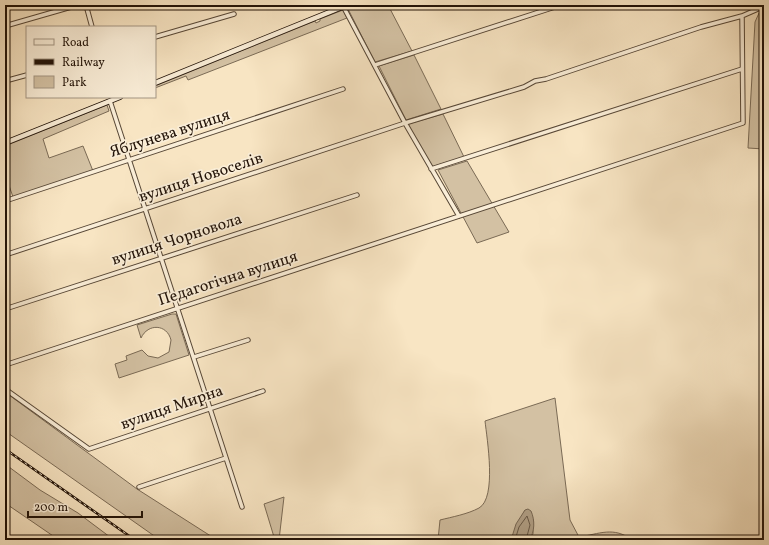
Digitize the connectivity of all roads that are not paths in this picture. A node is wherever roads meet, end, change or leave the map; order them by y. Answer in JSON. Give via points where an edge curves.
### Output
{"nodes":[{"id":1,"x":78,"y":5,"type":"edge"},
{"id":2,"x":86,"y":5,"type":"edge"},
{"id":3,"x":562,"y":5,"type":"edge"},
{"id":4,"x":345,"y":6,"type":"edge"},
{"id":5,"x":335,"y":7,"type":"edge"},
{"id":6,"x":758,"y":7,"type":"edge"},
{"id":7,"x":764,"y":9,"type":"edge"},
{"id":8,"x":234,"y":14,"type":"dead end"},
{"id":9,"x":742,"y":16,"type":"junction"},
{"id":10,"x":5,"y":26,"type":"edge"},
{"id":11,"x":92,"y":26,"type":"edge"},
{"id":12,"x":156,"y":37,"type":"edge"},
{"id":13,"x":375,"y":65,"type":"junction"},
{"id":14,"x":742,"y":69,"type":"junction"},
{"id":15,"x":26,"y":75,"type":"edge"},
{"id":16,"x":5,"y":81,"type":"edge"},
{"id":17,"x":156,"y":83,"type":"edge"},
{"id":18,"x":343,"y":89,"type":"dead end"},
{"id":19,"x":112,"y":99,"type":"edge"},
{"id":20,"x":405,"y":123,"type":"junction"},
{"id":21,"x":5,"y":135,"type":"edge"},
{"id":22,"x":7,"y":142,"type":"edge"},
{"id":23,"x":129,"y":160,"type":"junction"},
{"id":24,"x":431,"y":169,"type":"junction"},
{"id":25,"x":357,"y":195,"type":"dead end"},
{"id":26,"x":5,"y":201,"type":"edge"},
{"id":27,"x":145,"y":209,"type":"junction"},
{"id":28,"x":459,"y":216,"type":"junction"},
{"id":29,"x":5,"y":255,"type":"edge"},
{"id":30,"x":162,"y":258,"type":"junction"},
{"id":31,"x":5,"y":309,"type":"edge"},
{"id":32,"x":179,"y":309,"type":"junction"},
{"id":33,"x":248,"y":340,"type":"dead end"},
{"id":34,"x":194,"y":356,"type":"junction"},
{"id":35,"x":5,"y":365,"type":"edge"},
{"id":36,"x":5,"y":389,"type":"edge"},
{"id":37,"x":263,"y":390,"type":"dead end"},
{"id":38,"x":210,"y":408,"type":"junction"},
{"id":39,"x":226,"y":458,"type":"junction"},
{"id":40,"x":139,"y":487,"type":"dead end"},
{"id":41,"x":242,"y":507,"type":"dead end"}],
"edges":[{"from":1,"to":10,"type":"street"},
{"from":2,"to":11,"type":"street"},
{"from":3,"to":13,"type":"street"},
{"from":4,"to":5,"type":"street"},
{"from":4,"to":13,"type":"street"},
{"from":5,"to":17,"type":"street"},
{"from":6,"to":7,"type":"street"},
{"from":6,"to":9,"type":"street","name":"вулиця Новоселів"},
{"from":8,"to":12,"type":"street"},
{"from":9,"to":14,"type":"street"},
{"from":9,"to":20,"type":"street","name":"вулиця Новоселів"},
{"from":13,"to":20,"type":"street"},
{"from":14,"to":24,"type":"street"},
{"from":14,"to":28,"type":"street","name":"Педагогічна вулиця","via":[[743,123]]},
{"from":15,"to":16,"type":"street"},
{"from":18,"to":23,"type":"street","name":"Яблунева вулиця"},
{"from":19,"to":22,"type":"street"},
{"from":19,"to":23,"type":"street"},
{"from":20,"to":24,"type":"street"},
{"from":20,"to":27,"type":"street","name":"вулиця Новоселів"},
{"from":21,"to":22,"type":"street"},
{"from":23,"to":26,"type":"street","name":"Яблунева вулиця"},
{"from":23,"to":27,"type":"street"},
{"from":24,"to":28,"type":"street"},
{"from":25,"to":30,"type":"street","name":"вулиця Чорновола"},
{"from":27,"to":29,"type":"street","name":"вулиця Новоселів"},
{"from":27,"to":30,"type":"street"},
{"from":28,"to":32,"type":"street","name":"Педагогічна вулиця"},
{"from":30,"to":31,"type":"street","name":"вулиця Чорновола"},
{"from":30,"to":32,"type":"street"},
{"from":32,"to":34,"type":"street"},
{"from":32,"to":35,"type":"street","name":"Педагогічна вулиця"},
{"from":33,"to":34,"type":"street"},
{"from":34,"to":38,"type":"street"},
{"from":36,"to":38,"type":"street","name":"вулиця Мирна","via":[[89,448]]},
{"from":37,"to":38,"type":"street","name":"вулиця Мирна"},
{"from":38,"to":39,"type":"street"},
{"from":39,"to":40,"type":"street"},
{"from":39,"to":41,"type":"street"}]}
